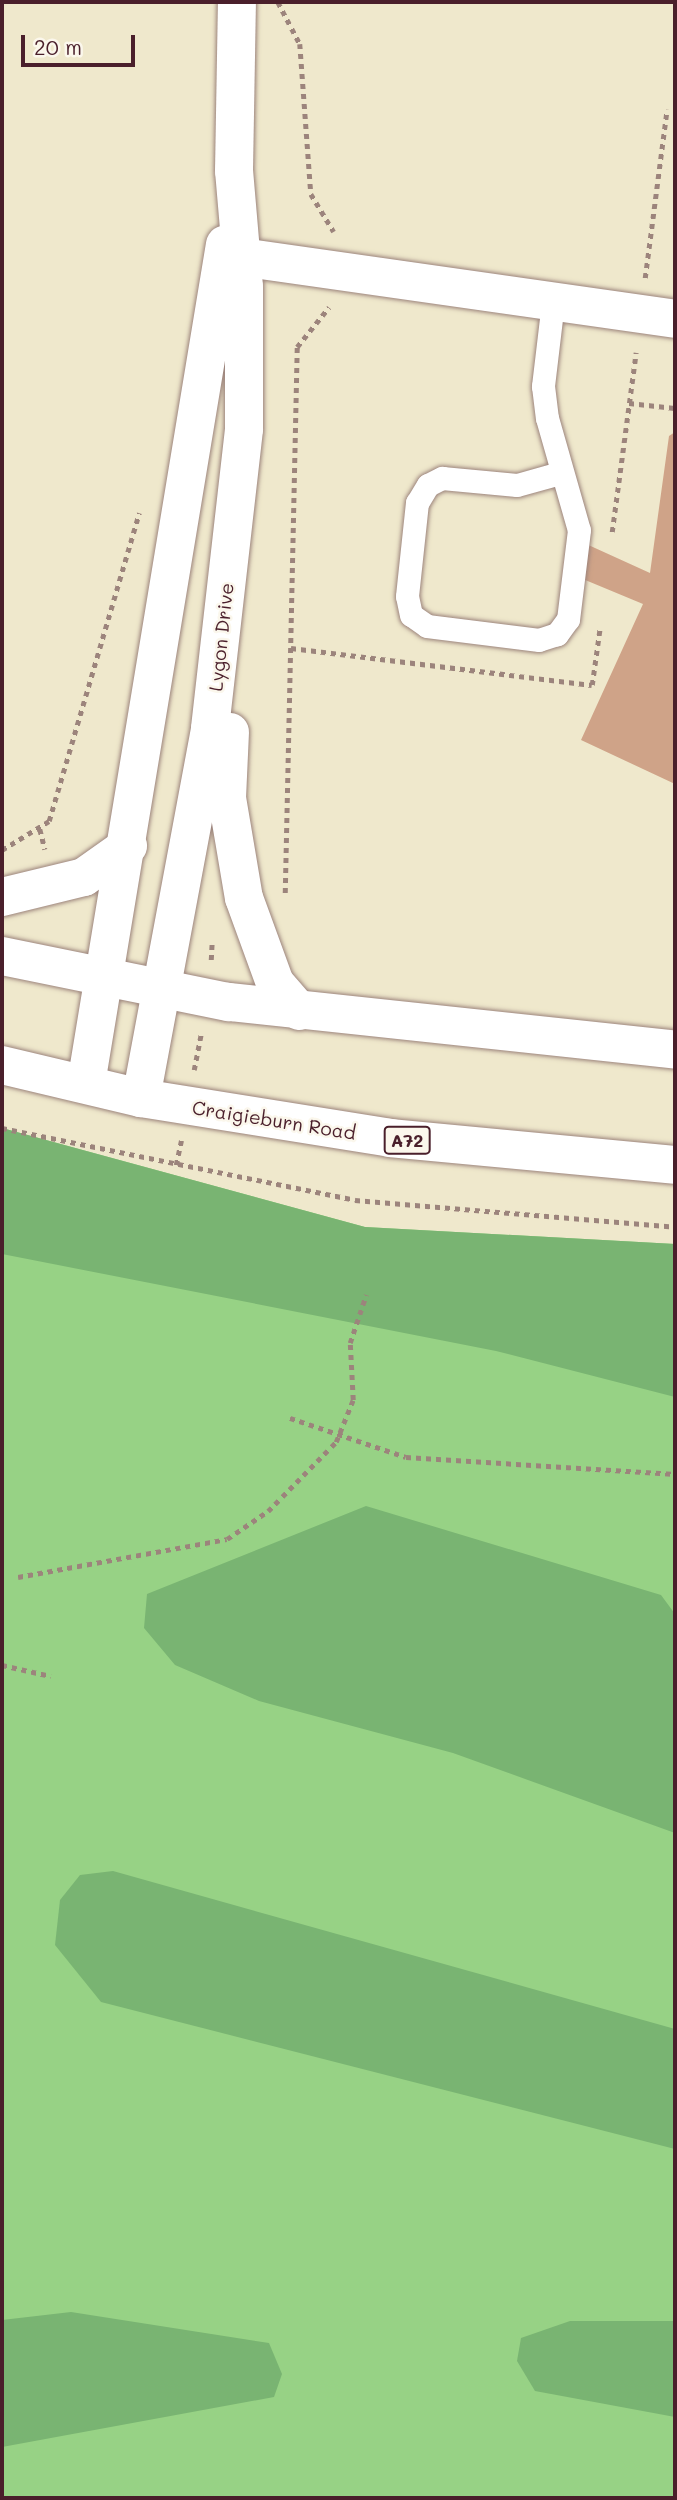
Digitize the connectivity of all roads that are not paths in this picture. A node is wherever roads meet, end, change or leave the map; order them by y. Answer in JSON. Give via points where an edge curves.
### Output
{"nodes":[{"id":1,"x":237,"y":2,"type":"edge"},
{"id":2,"x":234,"y":171,"type":"junction"},
{"id":3,"x":241,"y":257,"type":"junction"},
{"id":4,"x":553,"y":302,"type":"junction"},
{"id":5,"x":658,"y":317,"type":"edge"},
{"id":6,"x":244,"y":429,"type":"junction"},
{"id":7,"x":560,"y":472,"type":"junction"},
{"id":8,"x":128,"y":846,"type":"junction"},
{"id":9,"x":2,"y":897,"type":"edge"},
{"id":10,"x":2,"y":956,"type":"edge"},
{"id":11,"x":104,"y":980,"type":"junction"},
{"id":12,"x":164,"y":991,"type":"junction"},
{"id":13,"x":299,"y":1012,"type":"junction"},
{"id":14,"x":675,"y":1050,"type":"edge"},
{"id":15,"x":2,"y":1065,"type":"edge"},
{"id":16,"x":86,"y":1084,"type":"junction"},
{"id":17,"x":141,"y":1098,"type":"junction"},
{"id":18,"x":675,"y":1165,"type":"edge"}],
"edges":[{"from":1,"to":2,"type":"street","name":"Lygon Drive"},
{"from":2,"to":3,"type":"street","name":"Lygon Drive"},
{"from":2,"to":8,"type":"street","name":"Lygon Drive"},
{"from":3,"to":4,"type":"street"},
{"from":3,"to":6,"type":"street","name":"Lygon Drive"},
{"from":4,"to":5,"type":"street"},
{"from":4,"to":7,"type":"lane","via":[[544,386]]},
{"from":6,"to":12,"type":"street","name":"Lygon Drive","via":[[210,728]]},
{"from":6,"to":13,"type":"street","via":[[245,570],[227,798],[244,898],[275,983]]},
{"from":7,"to":7,"type":"lane","via":[[578,508],[579,530],[568,619],[557,634],[539,640],[427,626],[411,615],[407,596],[417,503],[428,485],[442,478],[517,485]]},
{"from":8,"to":9,"type":"street","via":[[85,877]]},
{"from":8,"to":11,"type":"street","name":"Lygon Drive"},
{"from":10,"to":11,"type":"street"},
{"from":11,"to":12,"type":"street"},
{"from":11,"to":16,"type":"street","name":"Lygon Drive"},
{"from":12,"to":13,"type":"street"},
{"from":12,"to":17,"type":"street","name":"Lygon Drive"},
{"from":13,"to":14,"type":"street"},
{"from":15,"to":16,"type":"street","name":"Craigieburn Road","number":"A72"},
{"from":16,"to":17,"type":"street","name":"Craigieburn Road","number":"A72"},
{"from":17,"to":18,"type":"street","name":"Craigieburn Road","number":"A72","via":[[390,1138]]}]}
